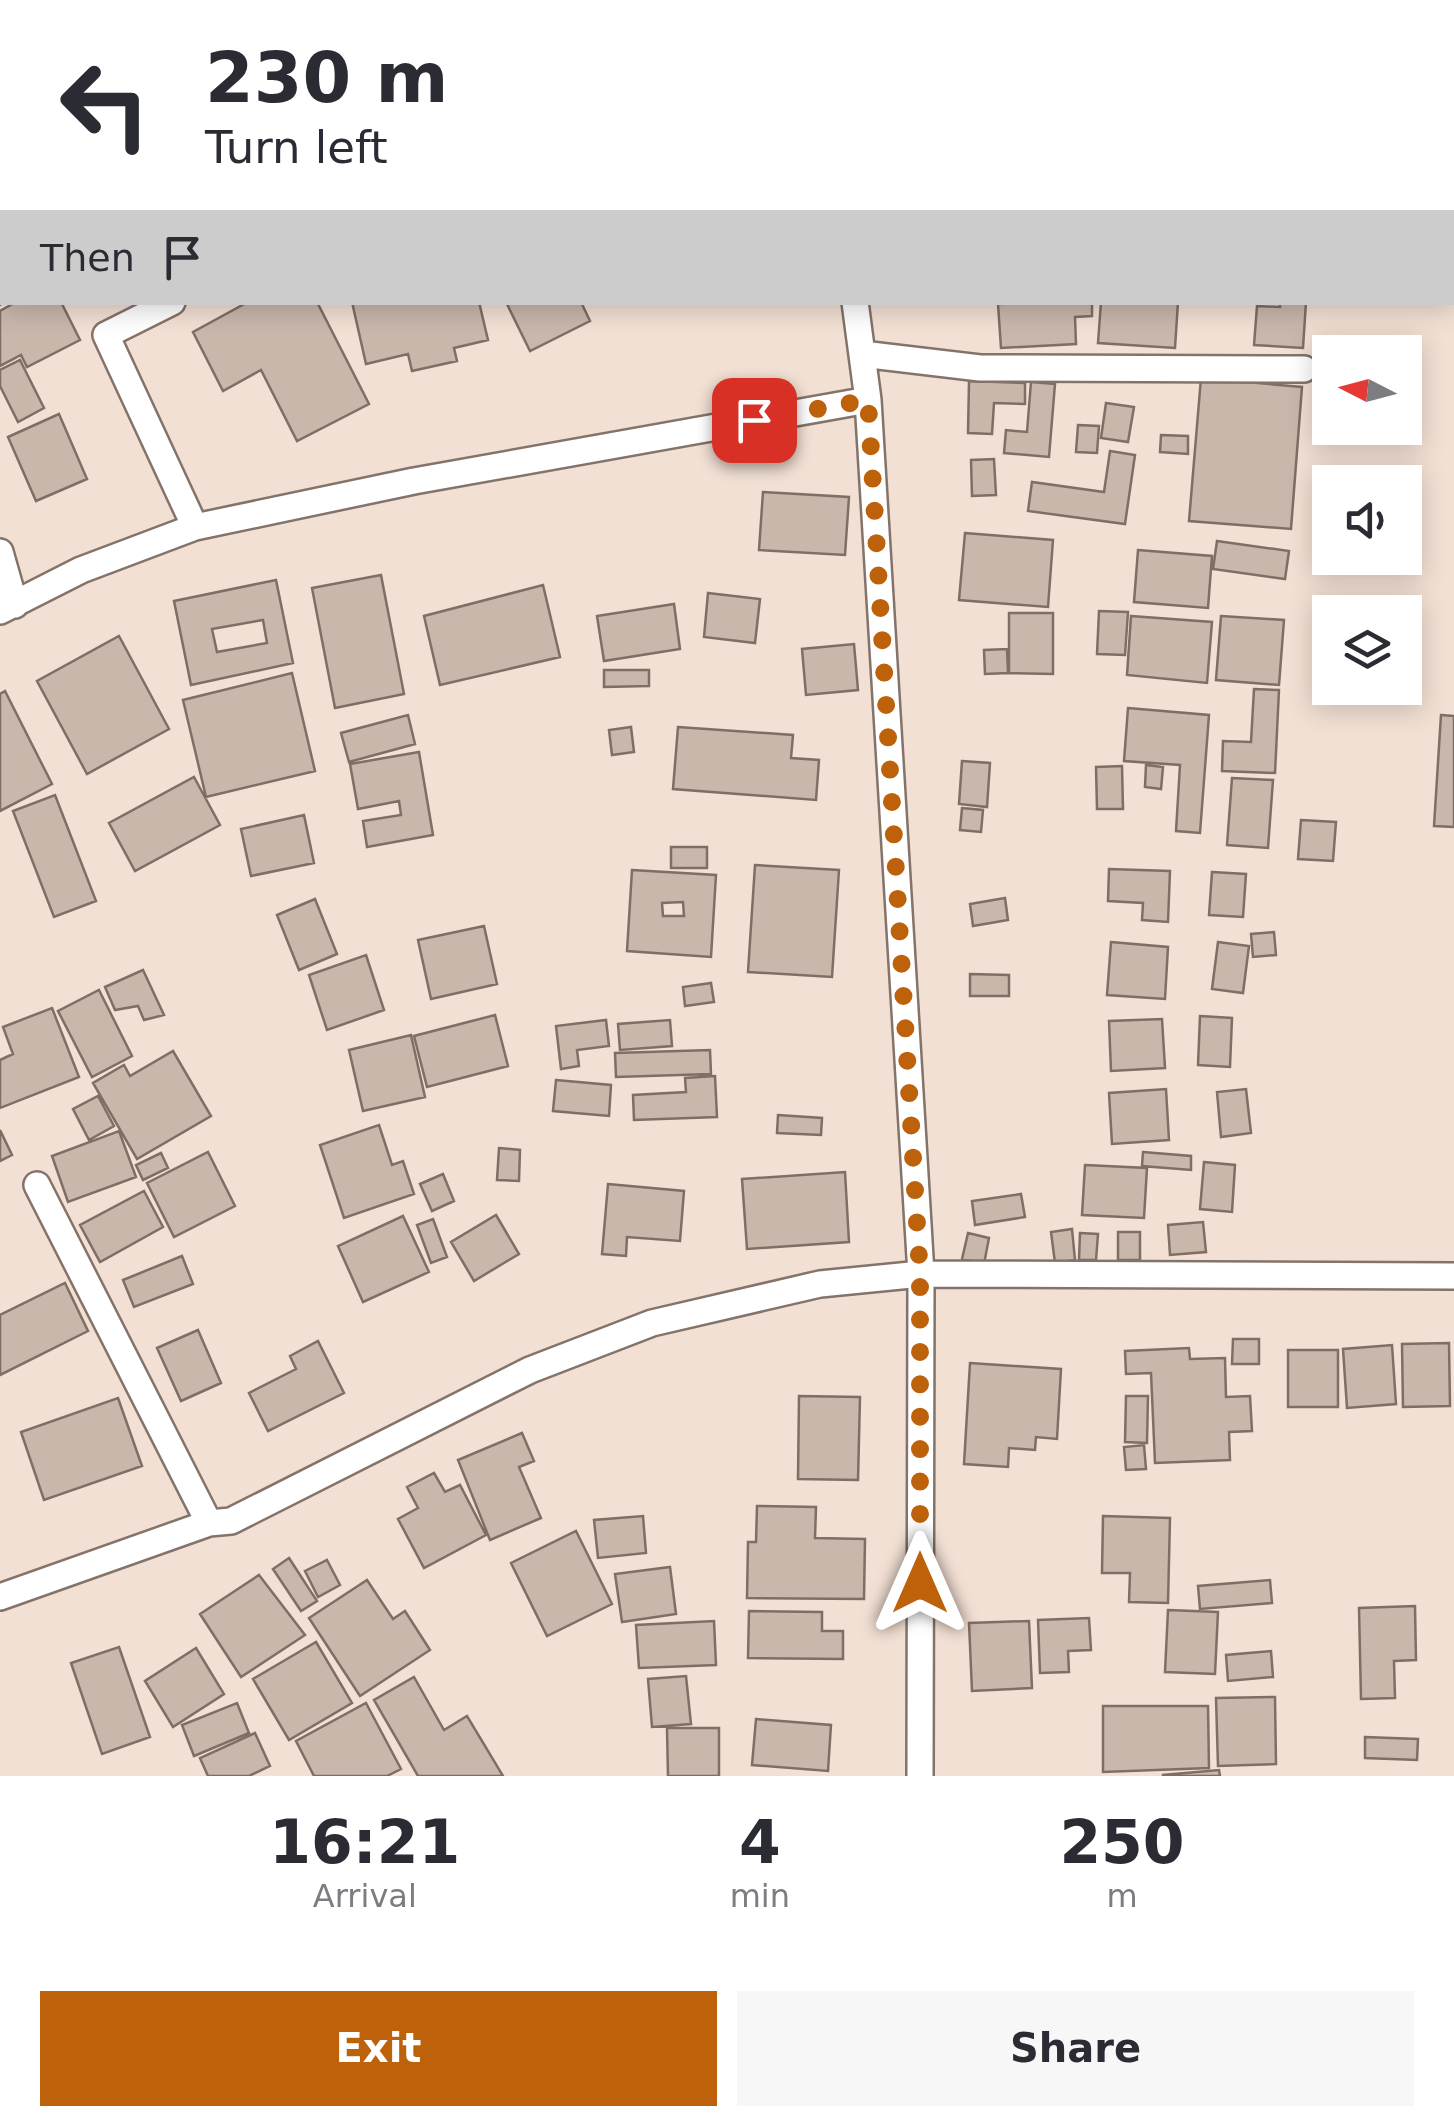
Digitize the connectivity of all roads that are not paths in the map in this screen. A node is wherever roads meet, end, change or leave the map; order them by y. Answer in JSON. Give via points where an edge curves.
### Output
{"nodes":[{"id":1,"x":166,"y":305,"type":"edge"},
{"id":2,"x":855,"y":305,"type":"edge"},
{"id":3,"x":862,"y":354,"type":"junction"},
{"id":4,"x":1304,"y":369,"type":"dead end"},
{"id":5,"x":868,"y":400,"type":"junction"},
{"id":6,"x":195,"y":527,"type":"junction"},
{"id":7,"x":0,"y":552,"type":"edge"},
{"id":8,"x":7,"y":608,"type":"edge"},
{"id":9,"x":37,"y":1185,"type":"dead end"},
{"id":10,"x":920,"y":1274,"type":"junction"},
{"id":11,"x":1454,"y":1276,"type":"edge"},
{"id":12,"x":210,"y":1524,"type":"junction"},
{"id":13,"x":0,"y":1597,"type":"edge"},
{"id":14,"x":920,"y":1776,"type":"edge"}],
"edges":[{"from":1,"to":6,"type":"street","via":[[106,335]]},
{"from":2,"to":3,"type":"street"},
{"from":3,"to":4,"type":"street","via":[[980,368]]},
{"from":3,"to":5,"type":"street"},
{"from":5,"to":6,"type":"street"},
{"from":5,"to":10,"type":"street"},
{"from":6,"to":8,"type":"street","via":[[81,570]]},
{"from":7,"to":8,"type":"street"},
{"from":9,"to":12,"type":"street"},
{"from":10,"to":11,"type":"street"},
{"from":10,"to":12,"type":"street","via":[[820,1284],[652,1323],[530,1370],[230,1521]]},
{"from":10,"to":14,"type":"street"},
{"from":12,"to":13,"type":"street"}]}
